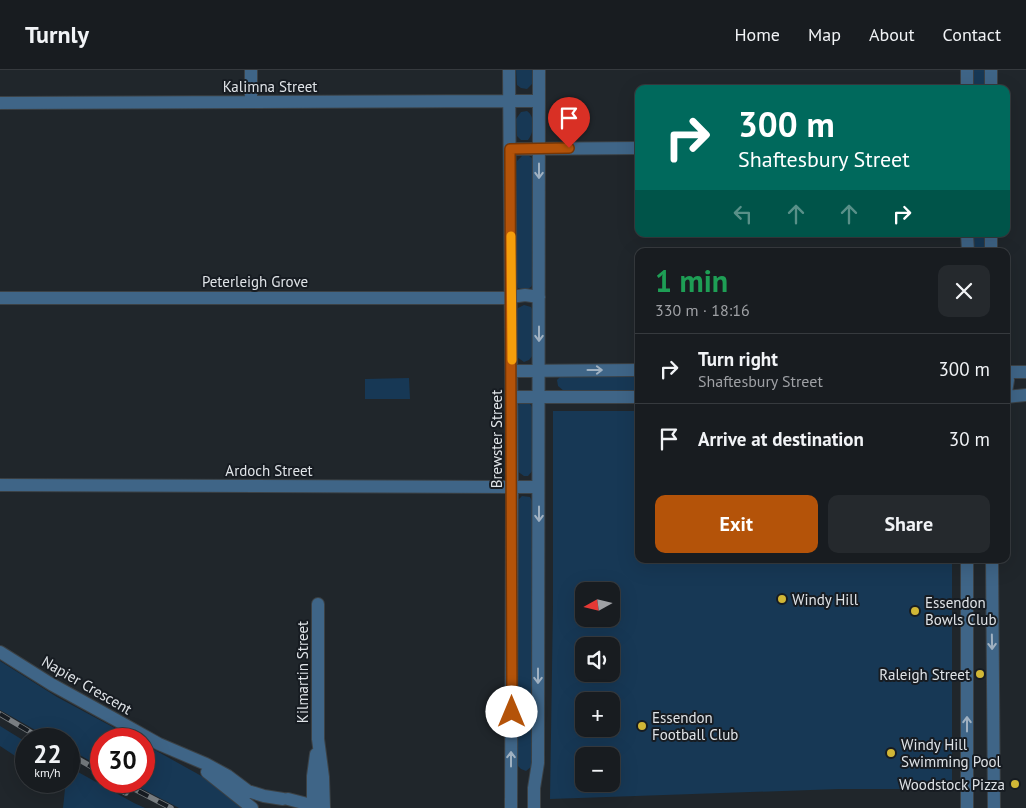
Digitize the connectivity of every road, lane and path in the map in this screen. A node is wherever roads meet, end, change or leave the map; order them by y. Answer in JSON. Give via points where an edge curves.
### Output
{"nodes":[{"id":1,"x":251,"y":70,"type":"edge"},
{"id":2,"x":509,"y":70,"type":"edge"},
{"id":3,"x":539,"y":70,"type":"edge"},
{"id":4,"x":967,"y":70,"type":"edge"},
{"id":5,"x":991,"y":70,"type":"edge"},
{"id":6,"x":967,"y":85,"type":"edge"},
{"id":7,"x":991,"y":85,"type":"edge"},
{"id":8,"x":539,"y":101,"type":"junction"},
{"id":9,"x":251,"y":102,"type":"junction"},
{"id":10,"x":510,"y":102,"type":"junction"},
{"id":11,"x":0,"y":103,"type":"edge"},
{"id":12,"x":539,"y":148,"type":"junction"},
{"id":13,"x":635,"y":148,"type":"edge"},
{"id":14,"x":510,"y":149,"type":"junction"},
{"id":15,"x":510,"y":297,"type":"junction"},
{"id":16,"x":539,"y":297,"type":"junction"},
{"id":17,"x":0,"y":298,"type":"edge"},
{"id":18,"x":539,"y":370,"type":"junction"},
{"id":19,"x":635,"y":370,"type":"edge"},
{"id":20,"x":512,"y":371,"type":"junction"},
{"id":21,"x":1010,"y":372,"type":"edge"},
{"id":22,"x":1026,"y":372,"type":"edge"},
{"id":23,"x":1026,"y":395,"type":"edge"},
{"id":24,"x":635,"y":396,"type":"edge"},
{"id":25,"x":512,"y":397,"type":"junction"},
{"id":26,"x":538,"y":397,"type":"junction"},
{"id":27,"x":1010,"y":397,"type":"edge"},
{"id":28,"x":0,"y":485,"type":"edge"},
{"id":29,"x":512,"y":487,"type":"junction"},
{"id":30,"x":538,"y":487,"type":"junction"},
{"id":31,"x":967,"y":563,"type":"edge"},
{"id":32,"x":992,"y":563,"type":"edge"},
{"id":33,"x":318,"y":604,"type":"dead end"},
{"id":34,"x":0,"y":652,"type":"edge"},
{"id":35,"x":187,"y":757,"type":"junction"},
{"id":36,"x":289,"y":802,"type":"edge"},
{"id":37,"x":320,"y":807,"type":"edge"},
{"id":38,"x":252,"y":808,"type":"edge"},
{"id":39,"x":268,"y":808,"type":"edge"},
{"id":40,"x":511,"y":808,"type":"edge"},
{"id":41,"x":534,"y":808,"type":"edge"},
{"id":42,"x":967,"y":808,"type":"edge"},
{"id":43,"x":994,"y":808,"type":"edge"}],
"edges":[{"from":1,"to":9,"type":"street"},
{"from":2,"to":10,"type":"street","name":"Brewster Street"},
{"from":3,"to":8,"type":"street"},
{"from":4,"to":6,"type":"street"},
{"from":5,"to":7,"type":"street"},
{"from":8,"to":10,"type":"street","name":"Kalimna Street"},
{"from":8,"to":12,"type":"street"},
{"from":9,"to":10,"type":"street","name":"Kalimna Street"},
{"from":9,"to":11,"type":"street","name":"Kalimna Street"},
{"from":10,"to":14,"type":"street","name":"Brewster Street"},
{"from":12,"to":13,"type":"street"},
{"from":12,"to":14,"type":"street"},
{"from":12,"to":16,"type":"street","one_way":true},
{"from":14,"to":15,"type":"street","name":"Brewster Street"},
{"from":15,"to":16,"type":"street","name":"Peterleigh Grove","via":[[525,294]]},
{"from":15,"to":17,"type":"street","name":"Peterleigh Grove"},
{"from":15,"to":20,"type":"street","name":"Brewster Street"},
{"from":16,"to":18,"type":"street","one_way":true},
{"from":18,"to":19,"type":"street","one_way":true},
{"from":18,"to":20,"type":"street"},
{"from":18,"to":26,"type":"street"},
{"from":20,"to":25,"type":"street","name":"Brewster Street"},
{"from":21,"to":22,"type":"street"},
{"from":23,"to":27,"type":"street"},
{"from":24,"to":26,"type":"street"},
{"from":25,"to":26,"type":"street"},
{"from":25,"to":29,"type":"street","name":"Brewster Street"},
{"from":26,"to":30,"type":"street"},
{"from":28,"to":29,"type":"street","name":"Ardoch Street"},
{"from":29,"to":30,"type":"street","name":"Ardoch Street"},
{"from":40,"to":29,"type":"street","name":"Brewster Street","one_way":true},
{"from":30,"to":41,"type":"street","one_way":true,"via":[[538,763]]},
{"from":42,"to":31,"type":"street","one_way":true},
{"from":32,"to":43,"type":"street","one_way":true},
{"from":33,"to":37,"type":"street","name":"Kilmartin Street","via":[[318,739],[323,777]]},
{"from":34,"to":35,"type":"street","name":"Napier Crescent","via":[[76,698]]},
{"from":35,"to":36,"type":"street","name":"Napier Crescent","via":[[206,764],[252,792]]},
{"from":35,"to":38,"type":"street","name":"Napier Crescent"},
{"from":36,"to":37,"type":"street","name":"Napier Crescent"},
{"from":36,"to":39,"type":"street","via":[[273,802]]}]}
